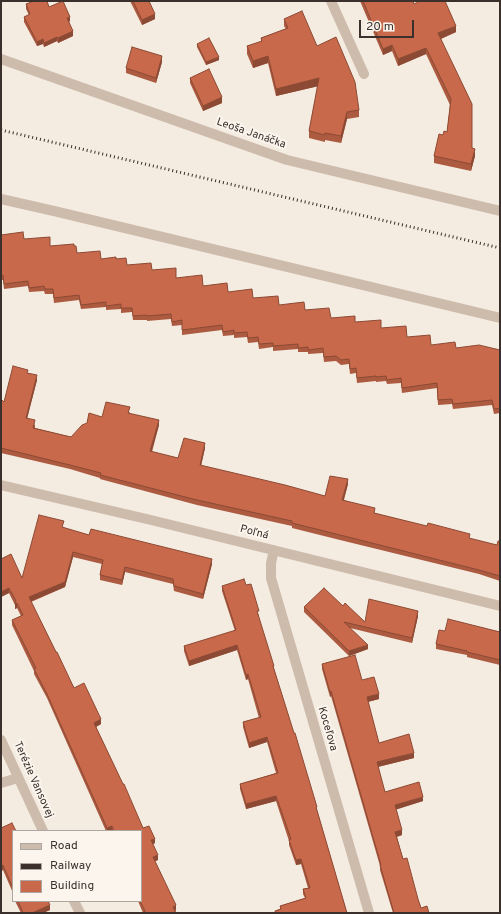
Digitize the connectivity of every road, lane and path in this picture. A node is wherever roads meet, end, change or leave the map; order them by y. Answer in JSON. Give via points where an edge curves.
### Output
{"nodes":[{"id":1,"x":331,"y":1,"type":"edge"},
{"id":2,"x":1,"y":59,"type":"edge"},
{"id":3,"x":364,"y":74,"type":"dead end"},
{"id":4,"x":1,"y":199,"type":"edge"},
{"id":5,"x":500,"y":211,"type":"edge"},
{"id":6,"x":500,"y":318,"type":"edge"},
{"id":7,"x":1,"y":485,"type":"edge"},
{"id":8,"x":274,"y":550,"type":"junction"},
{"id":9,"x":500,"y":606,"type":"edge"},
{"id":10,"x":1,"y":740,"type":"edge"},
{"id":11,"x":18,"y":778,"type":"junction"},
{"id":12,"x":1,"y":783,"type":"edge"},
{"id":13,"x":43,"y":830,"type":"edge"},
{"id":14,"x":74,"y":902,"type":"edge"},
{"id":15,"x":80,"y":913,"type":"edge"},
{"id":16,"x":369,"y":913,"type":"edge"}],
"edges":[{"from":1,"to":3,"type":"street"},
{"from":2,"to":5,"type":"street","name":"Leoša Janáčka","via":[[287,160]]},
{"from":4,"to":6,"type":"street"},
{"from":7,"to":8,"type":"street","name":"Poľná"},
{"from":8,"to":9,"type":"street","name":"Poľná"},
{"from":8,"to":16,"type":"street","name":"Koceľova","via":[[271,578]]},
{"from":10,"to":11,"type":"street","name":"Terézie Vansovej"},
{"from":11,"to":12,"type":"street"},
{"from":11,"to":13,"type":"street","name":"Terézie Vansovej"},
{"from":14,"to":15,"type":"street"}]}
